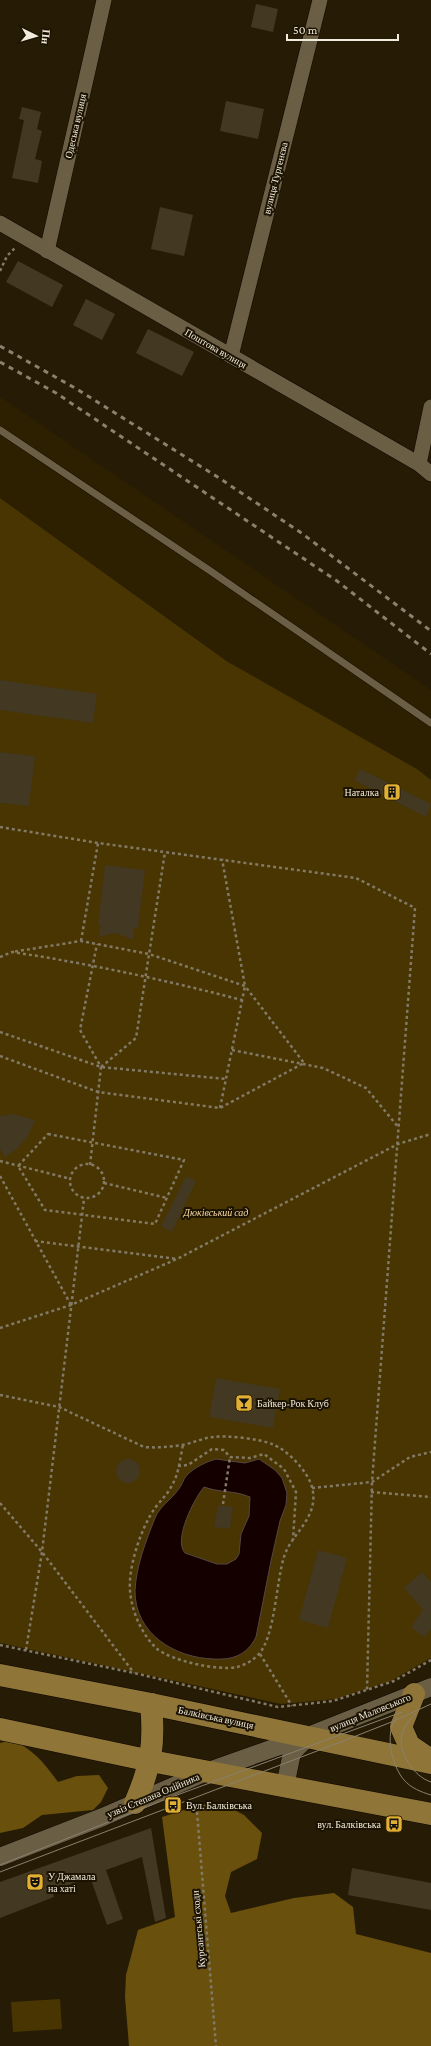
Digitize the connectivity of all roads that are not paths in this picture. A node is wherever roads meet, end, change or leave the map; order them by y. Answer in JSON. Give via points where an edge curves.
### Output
{"nodes":[{"id":1,"x":104,"y":0,"type":"edge"},
{"id":2,"x":320,"y":0,"type":"edge"},
{"id":3,"x":0,"y":223,"type":"edge"},
{"id":4,"x":46,"y":251,"type":"junction"},
{"id":5,"x":231,"y":356,"type":"junction"},
{"id":6,"x":431,"y":407,"type":"edge"},
{"id":7,"x":0,"y":430,"type":"edge"},
{"id":8,"x":418,"y":464,"type":"junction"},
{"id":9,"x":431,"y":474,"type":"edge"},
{"id":10,"x":431,"y":723,"type":"edge"},
{"id":11,"x":0,"y":1675,"type":"edge"},
{"id":12,"x":423,"y":1691,"type":"edge"},
{"id":13,"x":151,"y":1704,"type":"junction"},
{"id":14,"x":0,"y":1729,"type":"edge"},
{"id":15,"x":308,"y":1736,"type":"junction"},
{"id":16,"x":431,"y":1760,"type":"edge"},
{"id":17,"x":151,"y":1761,"type":"junction"},
{"id":18,"x":431,"y":1763,"type":"edge"},
{"id":19,"x":206,"y":1772,"type":"junction"},
{"id":20,"x":285,"y":1786,"type":"junction"},
{"id":21,"x":135,"y":1803,"type":"junction"},
{"id":22,"x":431,"y":1814,"type":"edge"},
{"id":23,"x":0,"y":1858,"type":"edge"}],
"edges":[{"from":1,"to":4,"type":"street","name":"Одеська вулиця"},
{"from":2,"to":5,"type":"street","name":"вулиця Тургенєва"},
{"from":3,"to":4,"type":"street","name":"Поштова вулиця"},
{"from":4,"to":5,"type":"street","name":"Поштова вулиця"},
{"from":5,"to":8,"type":"street","name":"Поштова вулиця"},
{"from":6,"to":8,"type":"street"},
{"from":7,"to":10,"type":"lane"},
{"from":8,"to":9,"type":"street","name":"Поштова вулиця"},
{"from":11,"to":13,"type":"main road","name":"Балківська вулиця"},
{"from":12,"to":15,"type":"street","name":"вулиця Маловського"},
{"from":12,"to":16,"type":"main road","via":[[401,1727],[409,1745]]},
{"from":13,"to":15,"type":"main road","name":"Балківська вулиця"},
{"from":13,"to":17,"type":"main road"},
{"from":14,"to":17,"type":"main road"},
{"from":15,"to":18,"type":"main road","name":"Балківська вулиця"},
{"from":15,"to":19,"type":"street","name":"узвіз Степана Олійника"},
{"from":15,"to":20,"type":"street","via":[[292,1753]]},
{"from":17,"to":19,"type":"main road"},
{"from":17,"to":21,"type":"main road"},
{"from":19,"to":20,"type":"main road"},
{"from":19,"to":21,"type":"street","name":"узвіз Степана Олійника"},
{"from":20,"to":22,"type":"main road"},
{"from":21,"to":23,"type":"street","name":"узвіз Степана Олійника"}]}
